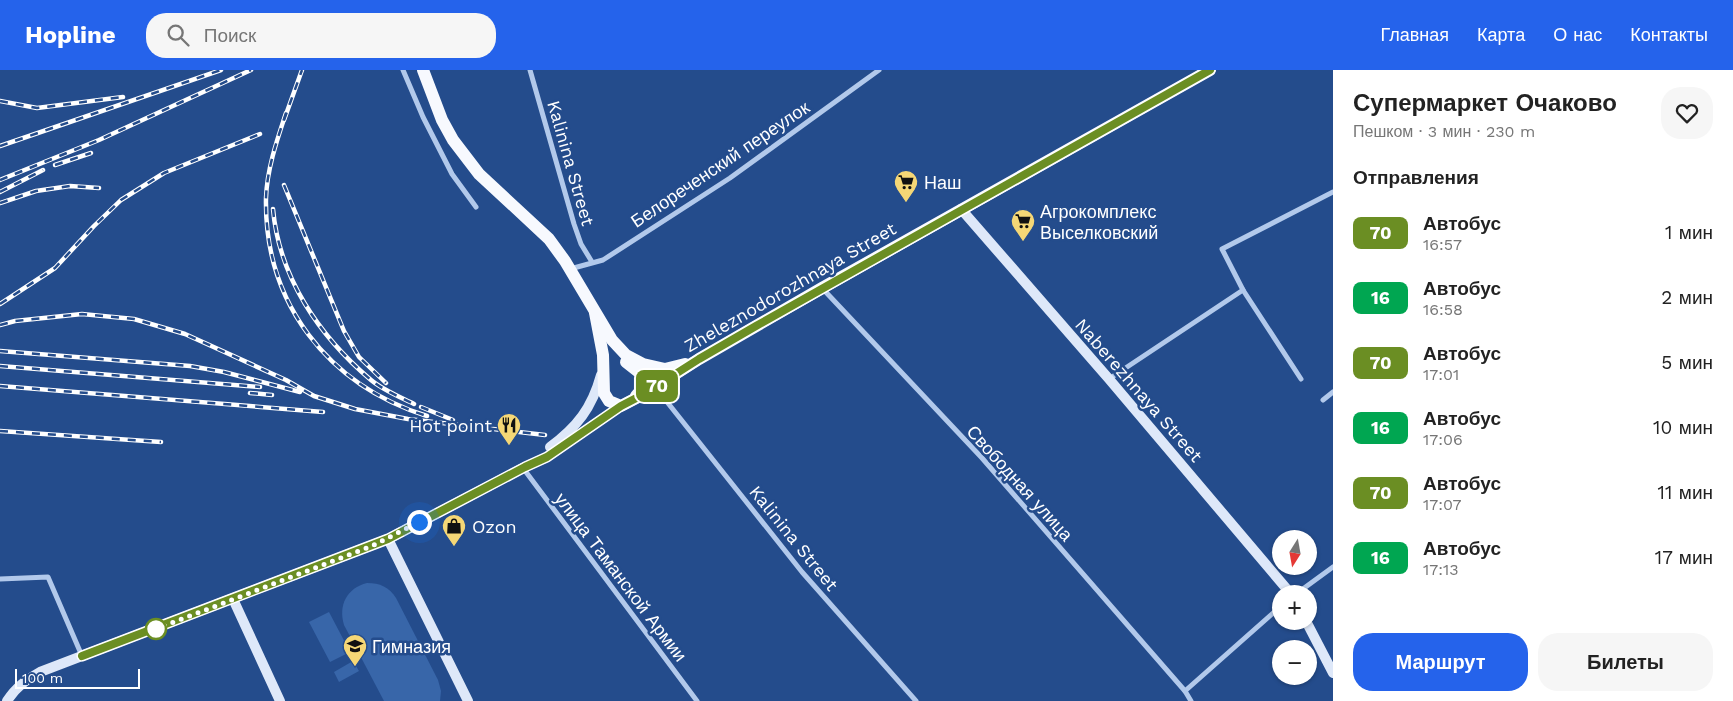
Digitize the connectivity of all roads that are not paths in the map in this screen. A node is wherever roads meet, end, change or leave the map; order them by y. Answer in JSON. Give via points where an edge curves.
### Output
{"nodes":[{"id":1,"x":403,"y":70,"type":"edge"},
{"id":2,"x":423,"y":70,"type":"edge"},
{"id":3,"x":530,"y":70,"type":"edge"},
{"id":4,"x":880,"y":70,"type":"edge"},
{"id":5,"x":1210,"y":70,"type":"edge"},
{"id":6,"x":1333,"y":192,"type":"edge"},
{"id":7,"x":476,"y":207,"type":"dead end"},
{"id":8,"x":961,"y":209,"type":"junction"},
{"id":9,"x":592,"y":262,"type":"junction"},
{"id":10,"x":570,"y":270,"type":"junction"},
{"id":11,"x":822,"y":288,"type":"junction"},
{"id":12,"x":1243,"y":290,"type":"junction"},
{"id":13,"x":595,"y":313,"type":"junction"},
{"id":14,"x":612,"y":340,"type":"junction"},
{"id":15,"x":699,"y":359,"type":"junction"},
{"id":16,"x":603,"y":364,"type":"junction"},
{"id":17,"x":1109,"y":379,"type":"junction"},
{"id":18,"x":1301,"y":379,"type":"dead end"},
{"id":19,"x":655,"y":387,"type":"junction"},
{"id":20,"x":1333,"y":392,"type":"edge"},
{"id":21,"x":1323,"y":400,"type":"dead end"},
{"id":22,"x":626,"y":403,"type":"junction"},
{"id":23,"x":524,"y":468,"type":"junction"},
{"id":24,"x":388,"y":539,"type":"junction"},
{"id":25,"x":1333,"y":567,"type":"edge"},
{"id":26,"x":0,"y":579,"type":"edge"},
{"id":27,"x":1283,"y":585,"type":"edge"},
{"id":28,"x":1308,"y":585,"type":"edge"},
{"id":29,"x":231,"y":600,"type":"junction"},
{"id":30,"x":1272,"y":614,"type":"edge"},
{"id":31,"x":1311,"y":630,"type":"edge"},
{"id":32,"x":82,"y":656,"type":"junction"},
{"id":33,"x":1333,"y":673,"type":"edge"},
{"id":34,"x":1185,"y":691,"type":"junction"},
{"id":35,"x":7,"y":701,"type":"edge"},
{"id":36,"x":273,"y":701,"type":"edge"},
{"id":37,"x":280,"y":701,"type":"edge"},
{"id":38,"x":468,"y":701,"type":"edge"},
{"id":39,"x":697,"y":701,"type":"edge"},
{"id":40,"x":916,"y":701,"type":"edge"},
{"id":41,"x":1192,"y":701,"type":"edge"}],
"edges":[{"from":1,"to":7,"type":"street","via":[[452,174]]},
{"from":2,"to":10,"type":"main road","via":[[442,120],[465,158],[549,239]]},
{"from":3,"to":9,"type":"street","name":"Kalinina Street","via":[[574,224]]},
{"from":4,"to":9,"type":"street","name":"Белореченский переулок","via":[[730,178],[603,260]]},
{"from":5,"to":8,"type":"main road","name":"Zheleznodorozhnaya Street"},
{"from":6,"to":12,"type":"street","via":[[1222,249]]},
{"from":8,"to":11,"type":"main road","name":"Zheleznodorozhnaya Street"},
{"from":8,"to":17,"type":"street","name":"Naberezhnaya Street"},
{"from":9,"to":10,"type":"street","name":"Белореченский переулок"},
{"from":10,"to":13,"type":"main road"},
{"from":11,"to":15,"type":"main road","name":"Zheleznodorozhnaya Street"},
{"from":11,"to":34,"type":"street","name":"Свободная улица","via":[[982,458]]},
{"from":12,"to":17,"type":"street"},
{"from":12,"to":18,"type":"street"},
{"from":13,"to":14,"type":"main road"},
{"from":13,"to":16,"type":"main road"},
{"from":14,"to":15,"type":"main road","via":[[630,358],[650,366],[671,368]]},
{"from":14,"to":22,"type":"main road","via":[[621,356],[644,379],[643,388]]},
{"from":15,"to":19,"type":"main road","name":"Zheleznodorozhnaya Street"},
{"from":16,"to":22,"type":"main road","via":[[604,393],[609,401]]},
{"from":16,"to":23,"type":"street","via":[[586,413]]},
{"from":17,"to":27,"type":"street","name":"Naberezhnaya Street"},
{"from":19,"to":22,"type":"main road","name":"Zheleznodorozhnaya Street"},
{"from":19,"to":40,"type":"street","name":"Kalinina Street","via":[[802,572]]},
{"from":20,"to":21,"type":"street"},
{"from":22,"to":23,"type":"street","name":"Zheleznodorozhnaya Street","via":[[547,457]]},
{"from":23,"to":24,"type":"street","name":"Zheleznodorozhnaya Street"},
{"from":23,"to":39,"type":"street","name":"улица Таманской Армии"},
{"from":24,"to":29,"type":"street","name":"Zheleznodorozhnaya Street"},
{"from":24,"to":38,"type":"street"},
{"from":25,"to":28,"type":"street"},
{"from":26,"to":32,"type":"street","via":[[48,577]]},
{"from":29,"to":32,"type":"street","name":"Zheleznodorozhnaya Street"},
{"from":29,"to":36,"type":"street"},
{"from":29,"to":37,"type":"street"},
{"from":30,"to":34,"type":"street"},
{"from":31,"to":33,"type":"street"},
{"from":32,"to":35,"type":"street","name":"Zheleznodorozhnaya Street","via":[[22,682]]},
{"from":34,"to":41,"type":"street","name":"Свободная улица"}]}
